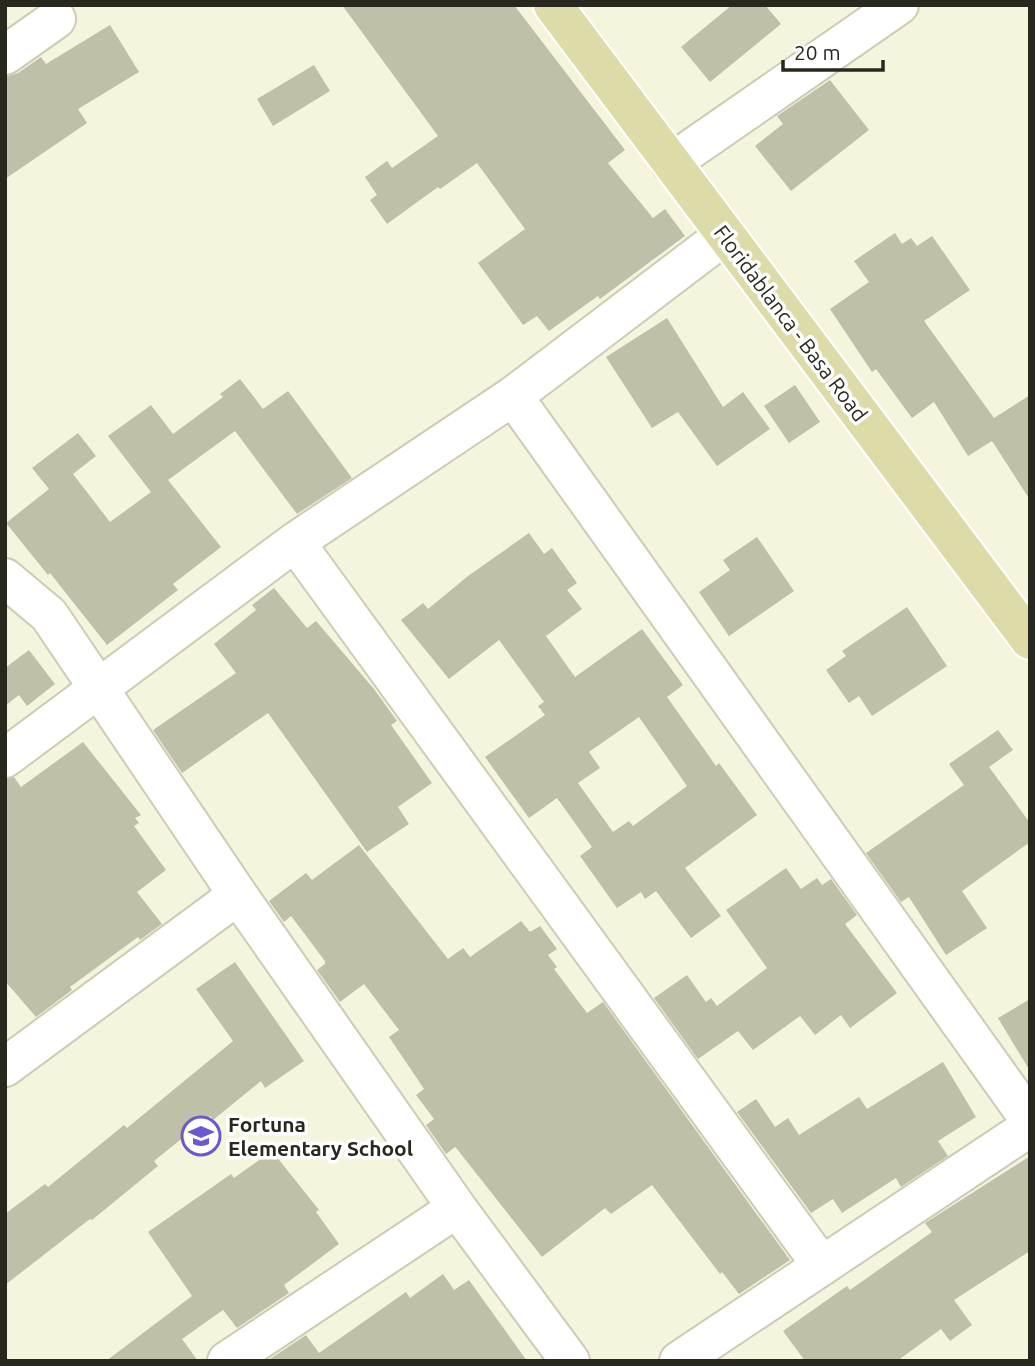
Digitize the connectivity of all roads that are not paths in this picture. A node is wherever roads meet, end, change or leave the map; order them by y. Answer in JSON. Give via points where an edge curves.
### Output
{"nodes":[{"id":1,"x":553,"y":5,"type":"edge"},
{"id":2,"x":899,"y":5,"type":"edge"},
{"id":3,"x":56,"y":19,"type":"dead end"},
{"id":4,"x":5,"y":55,"type":"edge"},
{"id":5,"x":671,"y":163,"type":"junction"},
{"id":6,"x":725,"y":235,"type":"junction"},
{"id":7,"x":513,"y":396,"type":"junction"},
{"id":8,"x":295,"y":542,"type":"junction"},
{"id":9,"x":5,"y":578,"type":"edge"},
{"id":10,"x":1030,"y":640,"type":"edge"},
{"id":11,"x":97,"y":690,"type":"junction"},
{"id":12,"x":5,"y":758,"type":"edge"},
{"id":13,"x":237,"y":895,"type":"junction"},
{"id":14,"x":5,"y":1067,"type":"edge"},
{"id":15,"x":1030,"y":1120,"type":"edge"},
{"id":16,"x":1030,"y":1127,"type":"edge"},
{"id":17,"x":457,"y":1208,"type":"junction"},
{"id":18,"x":822,"y":1266,"type":"junction"},
{"id":19,"x":227,"y":1361,"type":"edge"},
{"id":20,"x":570,"y":1361,"type":"edge"},
{"id":21,"x":679,"y":1361,"type":"edge"}],
"edges":[{"from":1,"to":5,"type":"main road","name":"Floridablanca - Basa Road"},
{"from":2,"to":5,"type":"street"},
{"from":3,"to":4,"type":"street"},
{"from":5,"to":6,"type":"main road","name":"Floridablanca - Basa Road"},
{"from":6,"to":7,"type":"street"},
{"from":6,"to":10,"type":"main road","name":"Floridablanca - Basa Road"},
{"from":7,"to":8,"type":"street"},
{"from":7,"to":15,"type":"street"},
{"from":8,"to":11,"type":"street"},
{"from":8,"to":18,"type":"street"},
{"from":9,"to":11,"type":"street","via":[[49,615]]},
{"from":11,"to":12,"type":"street"},
{"from":11,"to":13,"type":"street"},
{"from":13,"to":14,"type":"street"},
{"from":13,"to":17,"type":"street"},
{"from":16,"to":18,"type":"street"},
{"from":17,"to":19,"type":"street"},
{"from":17,"to":20,"type":"street"},
{"from":18,"to":21,"type":"street"}]}
